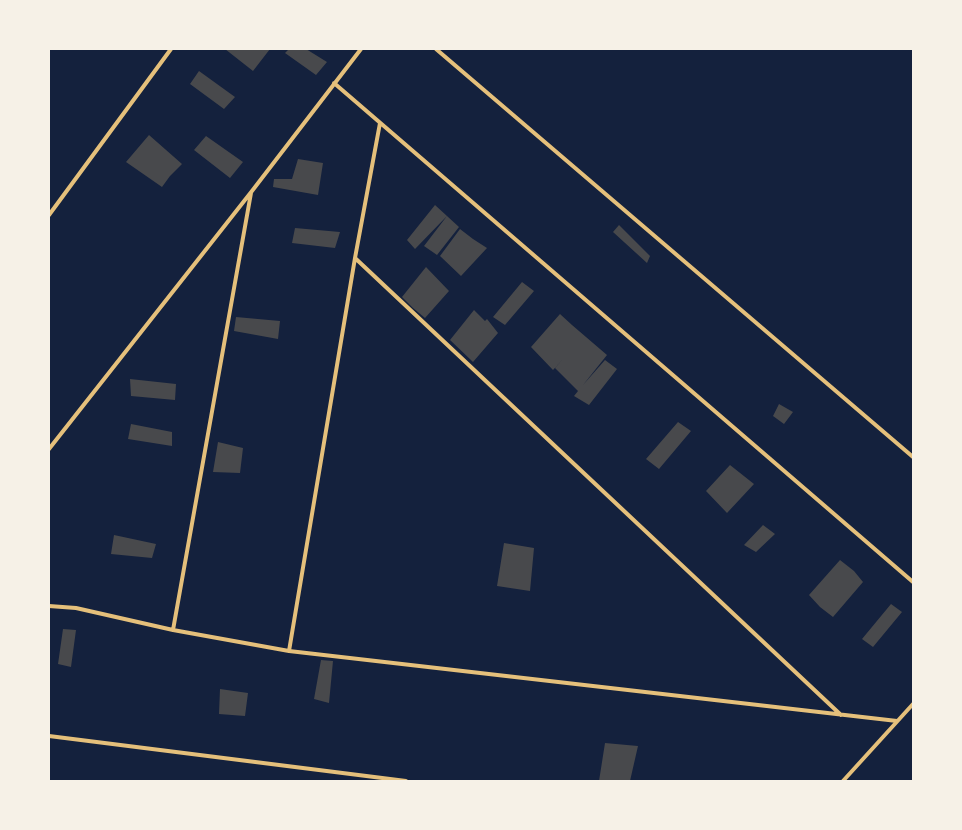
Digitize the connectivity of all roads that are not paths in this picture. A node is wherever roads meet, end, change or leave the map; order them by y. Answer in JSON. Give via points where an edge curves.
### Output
{"nodes":[{"id":1,"x":171,"y":49,"type":"edge"},
{"id":2,"x":361,"y":49,"type":"edge"},
{"id":3,"x":436,"y":49,"type":"edge"},
{"id":4,"x":334,"y":83,"type":"junction"},
{"id":5,"x":380,"y":123,"type":"junction"},
{"id":6,"x":252,"y":191,"type":"junction"},
{"id":7,"x":49,"y":215,"type":"edge"},
{"id":8,"x":355,"y":258,"type":"junction"},
{"id":9,"x":49,"y":449,"type":"edge"},
{"id":10,"x":913,"y":457,"type":"edge"},
{"id":11,"x":913,"y":582,"type":"edge"},
{"id":12,"x":49,"y":606,"type":"edge"},
{"id":13,"x":173,"y":630,"type":"junction"},
{"id":14,"x":289,"y":652,"type":"junction"},
{"id":15,"x":913,"y":704,"type":"edge"},
{"id":16,"x":841,"y":715,"type":"junction"},
{"id":17,"x":897,"y":721,"type":"junction"},
{"id":18,"x":49,"y":736,"type":"edge"},
{"id":19,"x":406,"y":781,"type":"edge"},
{"id":20,"x":843,"y":781,"type":"edge"}],
"edges":[{"from":1,"to":7,"type":"street"},
{"from":2,"to":4,"type":"street"},
{"from":3,"to":10,"type":"street"},
{"from":4,"to":5,"type":"street"},
{"from":4,"to":6,"type":"street"},
{"from":5,"to":8,"type":"street"},
{"from":5,"to":11,"type":"street"},
{"from":6,"to":9,"type":"street"},
{"from":6,"to":13,"type":"street"},
{"from":8,"to":14,"type":"street"},
{"from":8,"to":16,"type":"street"},
{"from":12,"to":13,"type":"street","via":[[76,608]]},
{"from":13,"to":14,"type":"street"},
{"from":14,"to":16,"type":"street"},
{"from":15,"to":17,"type":"street"},
{"from":16,"to":17,"type":"street"},
{"from":17,"to":20,"type":"street"},
{"from":18,"to":19,"type":"street"}]}
